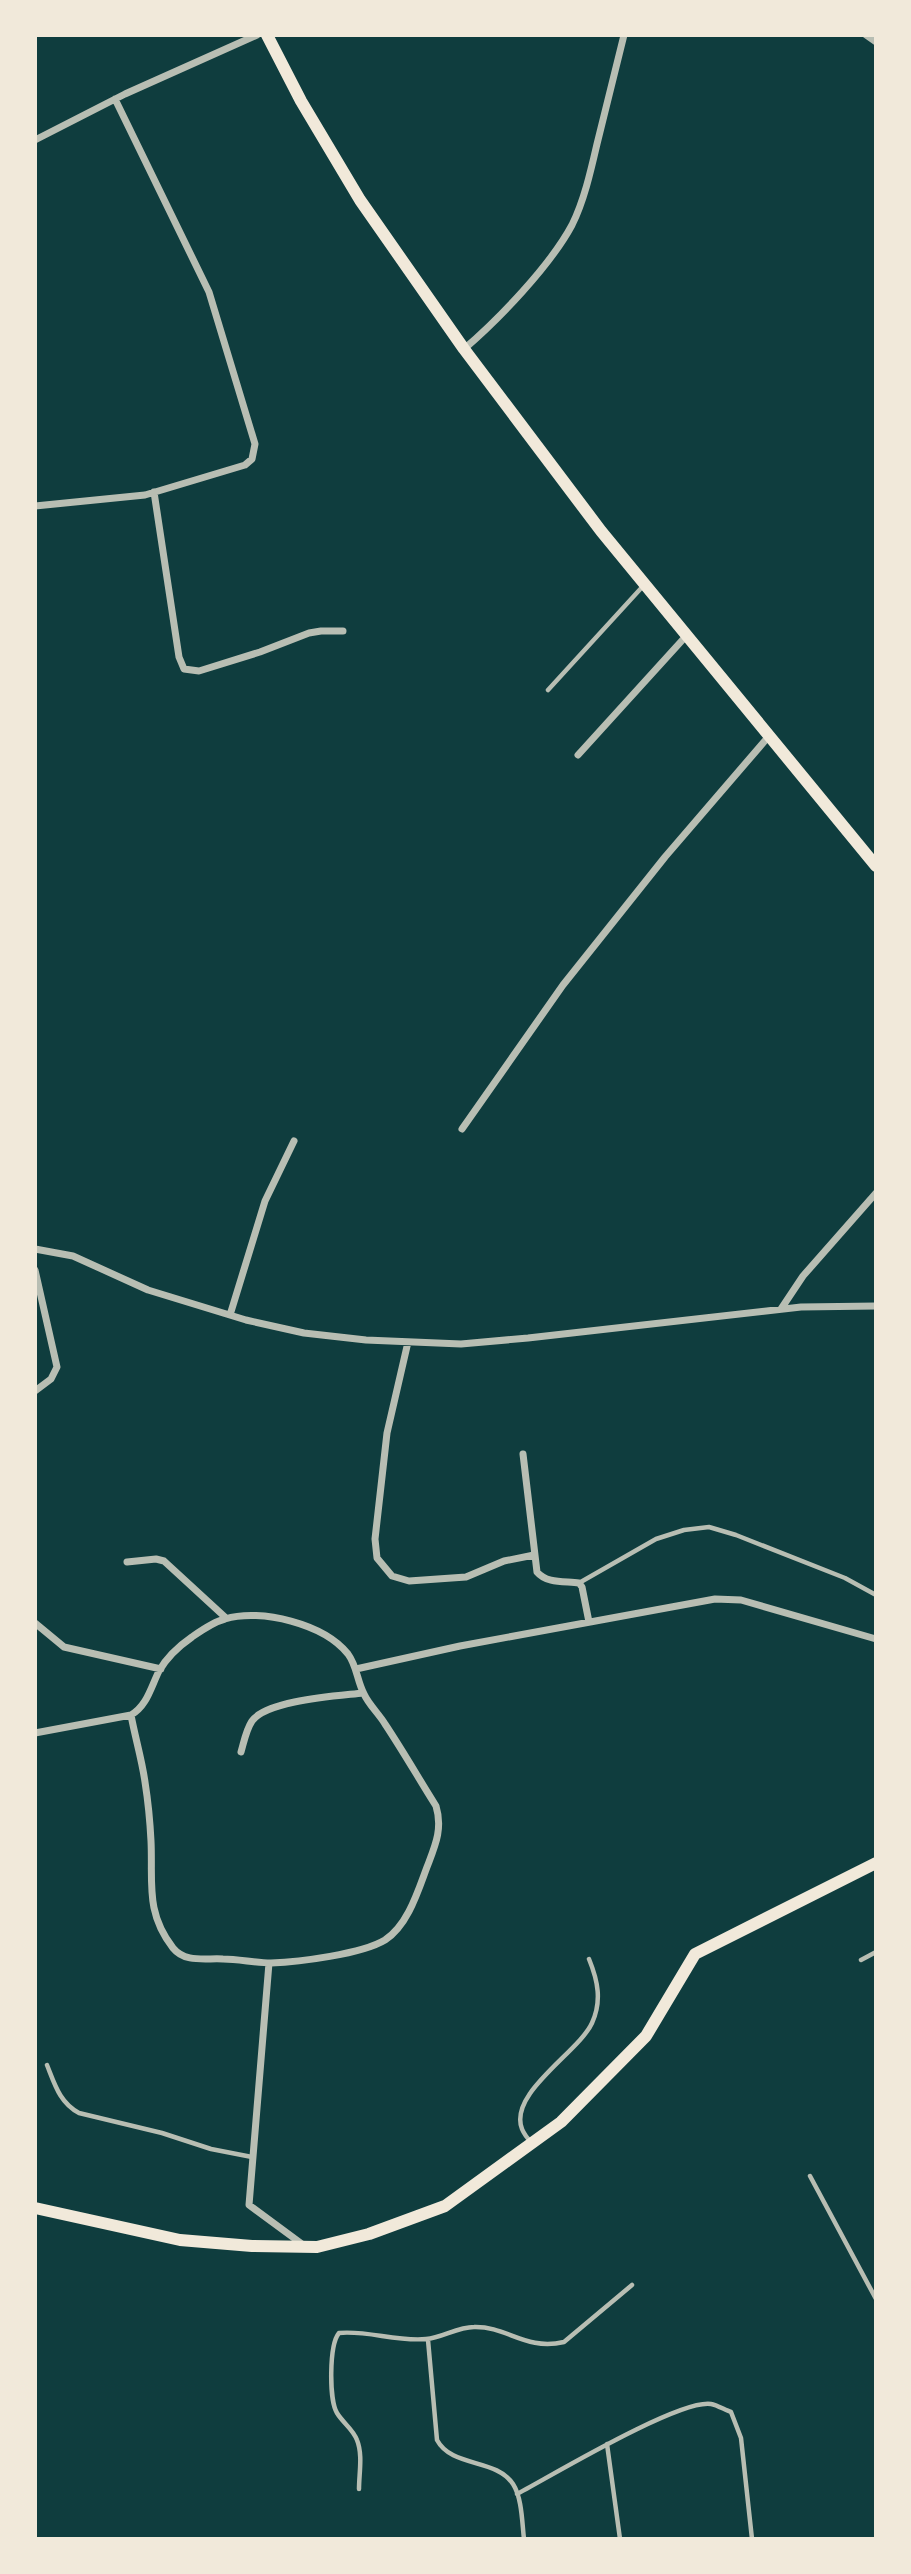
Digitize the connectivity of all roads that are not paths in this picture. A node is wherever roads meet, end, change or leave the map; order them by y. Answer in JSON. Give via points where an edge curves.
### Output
{"nodes":[{"id":1,"x":257,"y":35,"type":"edge"},
{"id":2,"x":267,"y":35,"type":"edge"},
{"id":3,"x":624,"y":35,"type":"edge"},
{"id":4,"x":866,"y":35,"type":"edge"},
{"id":5,"x":876,"y":42,"type":"edge"},
{"id":6,"x":115,"y":99,"type":"junction"},
{"id":7,"x":35,"y":140,"type":"edge"},
{"id":8,"x":464,"y":349,"type":"junction"},
{"id":9,"x":154,"y":492,"type":"junction"},
{"id":10,"x":35,"y":506,"type":"edge"},
{"id":11,"x":645,"y":584,"type":"junction"},
{"id":12,"x":343,"y":631,"type":"dead end"},
{"id":13,"x":687,"y":635,"type":"junction"},
{"id":14,"x":548,"y":690,"type":"dead end"},
{"id":15,"x":769,"y":736,"type":"junction"},
{"id":16,"x":578,"y":755,"type":"dead end"},
{"id":17,"x":876,"y":866,"type":"edge"},
{"id":18,"x":462,"y":1129,"type":"dead end"},
{"id":19,"x":294,"y":1141,"type":"dead end"},
{"id":20,"x":876,"y":1193,"type":"edge"},
{"id":21,"x":35,"y":1249,"type":"edge"},
{"id":22,"x":35,"y":1270,"type":"edge"},
{"id":23,"x":876,"y":1306,"type":"edge"},
{"id":24,"x":781,"y":1310,"type":"junction"},
{"id":25,"x":230,"y":1315,"type":"junction"},
{"id":26,"x":408,"y":1342,"type":"junction"},
{"id":27,"x":35,"y":1391,"type":"edge"},
{"id":28,"x":523,"y":1454,"type":"dead end"},
{"id":29,"x":534,"y":1555,"type":"junction"},
{"id":30,"x":127,"y":1562,"type":"dead end"},
{"id":31,"x":579,"y":1583,"type":"junction"},
{"id":32,"x":876,"y":1595,"type":"edge"},
{"id":33,"x":226,"y":1618,"type":"junction"},
{"id":34,"x":589,"y":1622,"type":"junction"},
{"id":35,"x":35,"y":1623,"type":"edge"},
{"id":36,"x":876,"y":1639,"type":"edge"},
{"id":37,"x":161,"y":1669,"type":"junction"},
{"id":38,"x":356,"y":1669,"type":"junction"},
{"id":39,"x":363,"y":1693,"type":"junction"},
{"id":40,"x":131,"y":1714,"type":"junction"},
{"id":41,"x":35,"y":1733,"type":"edge"},
{"id":42,"x":241,"y":1752,"type":"dead end"},
{"id":43,"x":876,"y":1863,"type":"edge"},
{"id":44,"x":876,"y":1952,"type":"edge"},
{"id":45,"x":589,"y":1959,"type":"dead end"},
{"id":46,"x":861,"y":1959,"type":"dead end"},
{"id":47,"x":269,"y":1963,"type":"junction"},
{"id":48,"x":47,"y":2065,"type":"dead end"},
{"id":49,"x":532,"y":2143,"type":"junction"},
{"id":50,"x":252,"y":2157,"type":"junction"},
{"id":51,"x":810,"y":2176,"type":"dead end"},
{"id":52,"x":35,"y":2208,"type":"edge"},
{"id":53,"x":306,"y":2247,"type":"junction"},
{"id":54,"x":632,"y":2285,"type":"dead end"},
{"id":55,"x":876,"y":2299,"type":"edge"},
{"id":56,"x":428,"y":2339,"type":"junction"},
{"id":57,"x":607,"y":2444,"type":"junction"},
{"id":58,"x":359,"y":2489,"type":"dead end"},
{"id":59,"x":517,"y":2494,"type":"junction"},
{"id":60,"x":524,"y":2539,"type":"edge"},
{"id":61,"x":620,"y":2539,"type":"edge"},
{"id":62,"x":752,"y":2539,"type":"edge"}],
"edges":[{"from":1,"to":6,"type":"street"},
{"from":2,"to":8,"type":"main road","via":[[360,200]]},
{"from":3,"to":8,"type":"street","via":[[591,170],[573,222],[540,270]]},
{"from":4,"to":5,"type":"street"},
{"from":6,"to":7,"type":"street"},
{"from":6,"to":9,"type":"street","via":[[209,292],[255,444],[252,459],[245,465]]},
{"from":8,"to":11,"type":"main road"},
{"from":9,"to":10,"type":"street"},
{"from":9,"to":12,"type":"street","via":[[184,669],[199,671],[309,634]]},
{"from":11,"to":13,"type":"main road"},
{"from":11,"to":14,"type":"lane"},
{"from":13,"to":15,"type":"main road"},
{"from":13,"to":16,"type":"street"},
{"from":15,"to":17,"type":"main road"},
{"from":15,"to":18,"type":"street","via":[[563,985]]},
{"from":19,"to":25,"type":"street","via":[[265,1201]]},
{"from":20,"to":24,"type":"street","via":[[803,1276]]},
{"from":21,"to":25,"type":"street","via":[[73,1256],[148,1290]]},
{"from":22,"to":27,"type":"street","via":[[57,1367],[51,1379]]},
{"from":23,"to":24,"type":"street"},
{"from":24,"to":26,"type":"street","via":[[461,1344]]},
{"from":25,"to":26,"type":"street","via":[[304,1333]]},
{"from":26,"to":29,"type":"street","via":[[387,1433],[375,1539],[377,1558],[392,1576],[409,1581],[466,1577],[504,1561]]},
{"from":28,"to":29,"type":"street"},
{"from":29,"to":31,"type":"street","via":[[542,1578]]},
{"from":30,"to":33,"type":"street","via":[[164,1561]]},
{"from":31,"to":32,"type":"lane","via":[[656,1539],[709,1527],[845,1578]]},
{"from":31,"to":34,"type":"street"},
{"from":33,"to":37,"type":"street","via":[[190,1638]]},
{"from":33,"to":38,"type":"street","via":[[250,1616],[301,1624],[338,1644]]},
{"from":34,"to":36,"type":"street","via":[[715,1599],[741,1600]]},
{"from":34,"to":38,"type":"street"},
{"from":35,"to":37,"type":"street","via":[[64,1647]]},
{"from":37,"to":40,"type":"street","via":[[143,1705]]},
{"from":38,"to":39,"type":"street"},
{"from":39,"to":42,"type":"street","via":[[305,1700],[257,1716]]},
{"from":39,"to":47,"type":"street","via":[[436,1806],[440,1817],[437,1839],[416,1895],[398,1929],[387,1939],[356,1951]]},
{"from":40,"to":41,"type":"street"},
{"from":40,"to":47,"type":"street","via":[[145,1782],[152,1901],[172,1946],[178,1954],[198,1959]]},
{"from":43,"to":49,"type":"main road","via":[[695,1954],[646,2036],[561,2122]]},
{"from":44,"to":46,"type":"lane"},
{"from":45,"to":49,"type":"lane","via":[[599,1989],[598,2005],[591,2026],[523,2106],[522,2131]]},
{"from":47,"to":50,"type":"street"},
{"from":48,"to":50,"type":"lane","via":[[61,2098],[79,2113]]},
{"from":49,"to":53,"type":"main road","via":[[445,2206],[369,2234]]},
{"from":50,"to":53,"type":"street","via":[[248,2205]]},
{"from":51,"to":55,"type":"lane"},
{"from":52,"to":53,"type":"main road","via":[[180,2240]]},
{"from":54,"to":56,"type":"lane","via":[[564,2342],[533,2344],[473,2327]]},
{"from":56,"to":58,"type":"lane","via":[[346,2332],[335,2338],[332,2400],[357,2439]]},
{"from":56,"to":59,"type":"lane","via":[[437,2440],[451,2454],[507,2476]]},
{"from":57,"to":59,"type":"lane"},
{"from":57,"to":61,"type":"lane"},
{"from":57,"to":62,"type":"lane","via":[[687,2407],[710,2404],[731,2413],[741,2438]]},
{"from":59,"to":60,"type":"lane"}]}
